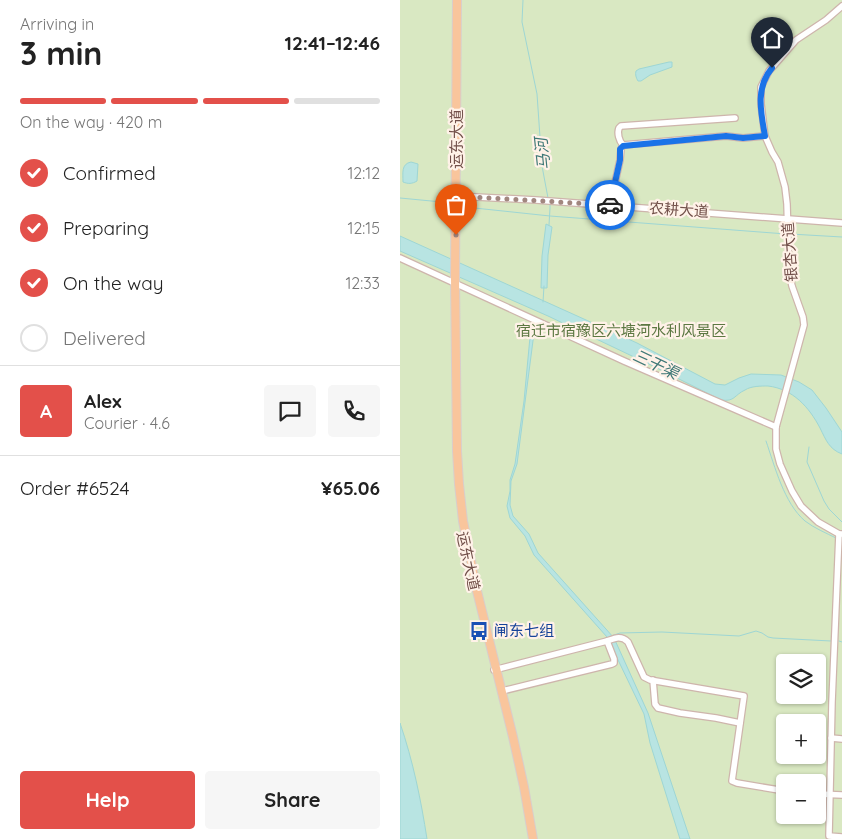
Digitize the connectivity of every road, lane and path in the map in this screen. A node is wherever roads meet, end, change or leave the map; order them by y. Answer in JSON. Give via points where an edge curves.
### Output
{"nodes":[{"id":1,"x":457,"y":0,"type":"edge"},
{"id":2,"x":842,"y":6,"type":"edge"},
{"id":3,"x":735,"y":118,"type":"dead end"},
{"id":4,"x":765,"y":136,"type":"junction"},
{"id":5,"x":623,"y":146,"type":"junction"},
{"id":6,"x":456,"y":196,"type":"junction"},
{"id":7,"x":610,"y":205,"type":"junction"},
{"id":8,"x":788,"y":218,"type":"junction"},
{"id":9,"x":842,"y":223,"type":"edge"},
{"id":10,"x":400,"y":258,"type":"edge"},
{"id":11,"x":455,"y":282,"type":"junction"},
{"id":12,"x":776,"y":428,"type":"junction"},
{"id":13,"x":840,"y":534,"type":"edge"},
{"id":14,"x":607,"y":641,"type":"junction"},
{"id":15,"x":495,"y":670,"type":"junction"},
{"id":16,"x":653,"y":680,"type":"junction"},
{"id":17,"x":502,"y":691,"type":"junction"},
{"id":18,"x":740,"y":724,"type":"junction"},
{"id":19,"x":832,"y":738,"type":"junction"},
{"id":20,"x":842,"y":739,"type":"edge"},
{"id":21,"x":776,"y":790,"type":"edge"},
{"id":22,"x":826,"y":794,"type":"edge"},
{"id":23,"x":830,"y":794,"type":"junction"},
{"id":24,"x":842,"y":795,"type":"edge"},
{"id":25,"x":842,"y":837,"type":"edge"},
{"id":26,"x":528,"y":839,"type":"edge"},
{"id":27,"x":533,"y":839,"type":"edge"}],
"edges":[{"from":1,"to":6,"type":"main road","name":"运东大道"},
{"from":2,"to":4,"type":"street","name":"银杏大道","via":[[796,40],[769,71],[761,87]]},
{"from":3,"to":5,"type":"street","via":[[622,126],[618,131]]},
{"from":4,"to":5,"type":"street","via":[[726,136]]},
{"from":4,"to":8,"type":"street","name":"银杏大道","via":[[778,162]]},
{"from":5,"to":7,"type":"street"},
{"from":6,"to":7,"type":"street","name":"农耕大道"},
{"from":6,"to":11,"type":"main road","name":"运东大道"},
{"from":7,"to":8,"type":"street","name":"农耕大道"},
{"from":8,"to":9,"type":"street","name":"农耕大道"},
{"from":8,"to":12,"type":"street","name":"银杏大道","via":[[789,272],[804,325]]},
{"from":10,"to":11,"type":"street"},
{"from":11,"to":12,"type":"street","via":[[624,362]]},
{"from":11,"to":15,"type":"main road","name":"运东大道","via":[[458,451],[463,521]]},
{"from":12,"to":13,"type":"street","name":"银杏大道","via":[[776,449],[792,491],[808,514]]},
{"from":13,"to":19,"type":"street"},
{"from":14,"to":15,"type":"street"},
{"from":14,"to":16,"type":"street","via":[[625,638],[644,676]]},
{"from":14,"to":17,"type":"street","via":[[614,660],[612,664]]},
{"from":15,"to":17,"type":"main road","name":"运东大道"},
{"from":15,"to":26,"type":"main road","name":"运东大道","via":[[513,746]]},
{"from":16,"to":18,"type":"street","via":[[654,704],[658,708]]},
{"from":16,"to":18,"type":"street","via":[[744,696]]},
{"from":17,"to":27,"type":"main road","name":"运东大道"},
{"from":18,"to":21,"type":"street","via":[[732,781]]},
{"from":19,"to":20,"type":"street"},
{"from":19,"to":23,"type":"street"},
{"from":22,"to":23,"type":"street"},
{"from":23,"to":24,"type":"street"},
{"from":23,"to":25,"type":"street","via":[[829,836]]}]}
